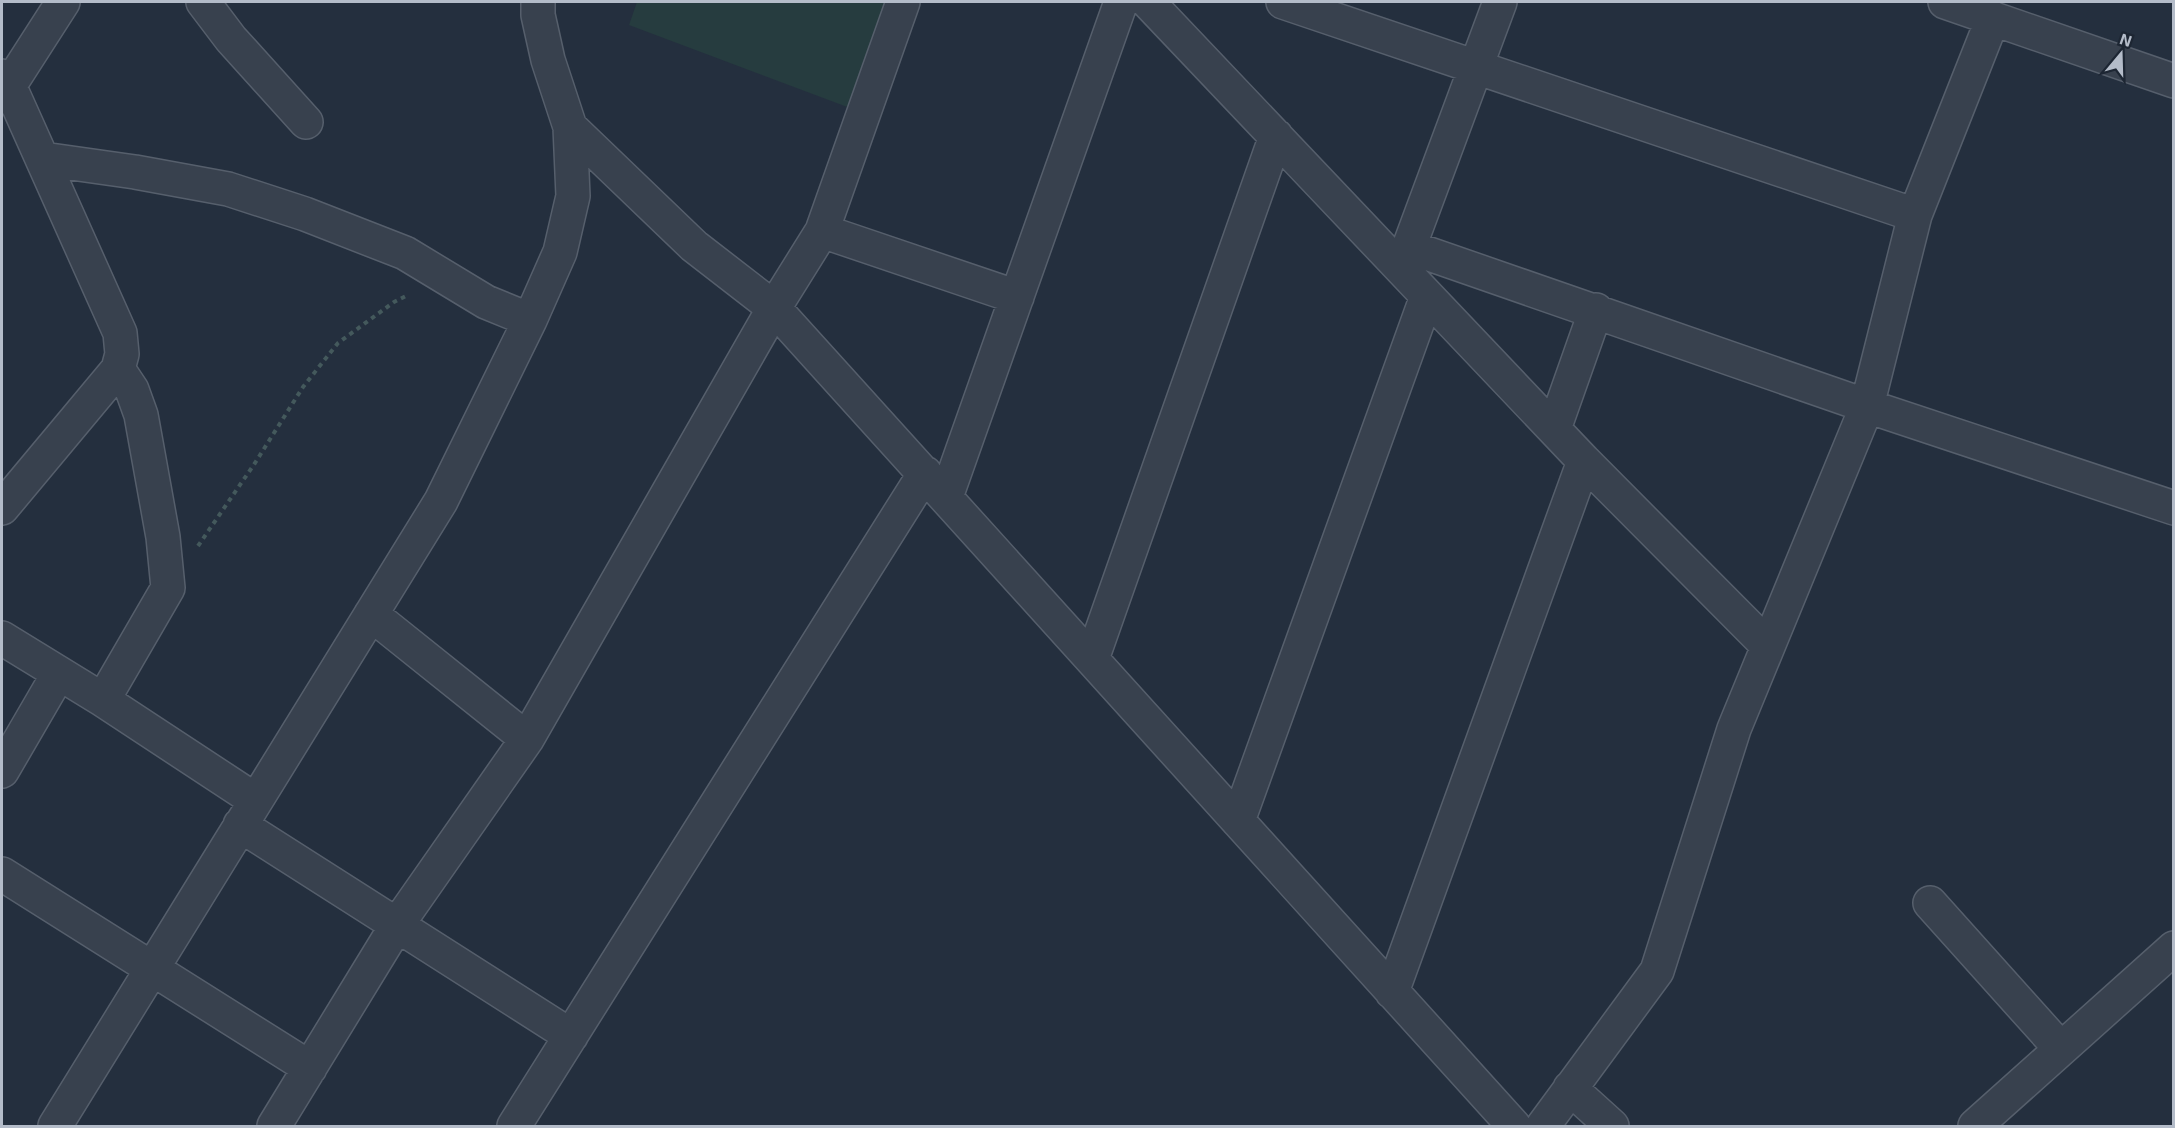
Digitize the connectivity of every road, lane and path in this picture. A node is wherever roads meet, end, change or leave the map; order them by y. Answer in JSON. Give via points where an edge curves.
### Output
{"nodes":[{"id":1,"x":63,"y":2,"type":"edge"},
{"id":2,"x":203,"y":2,"type":"edge"},
{"id":3,"x":903,"y":2,"type":"edge"},
{"id":4,"x":1121,"y":2,"type":"edge"},
{"id":5,"x":1148,"y":2,"type":"edge"},
{"id":6,"x":1283,"y":2,"type":"edge"},
{"id":7,"x":1500,"y":2,"type":"edge"},
{"id":8,"x":1945,"y":2,"type":"edge"},
{"id":9,"x":532,"y":6,"type":"edge"},
{"id":10,"x":1993,"y":18,"type":"junction"},
{"id":11,"x":1475,"y":68,"type":"junction"},
{"id":12,"x":2174,"y":81,"type":"edge"},
{"id":13,"x":4,"y":86,"type":"edge"},
{"id":14,"x":306,"y":122,"type":"dead end"},
{"id":15,"x":570,"y":127,"type":"junction"},
{"id":16,"x":1276,"y":136,"type":"junction"},
{"id":17,"x":43,"y":159,"type":"junction"},
{"id":18,"x":1915,"y":215,"type":"junction"},
{"id":19,"x":822,"y":231,"type":"junction"},
{"id":20,"x":1401,"y":253,"type":"junction"},
{"id":21,"x":443,"y":277,"type":"junction"},
{"id":22,"x":1427,"y":296,"type":"junction"},
{"id":23,"x":1017,"y":297,"type":"junction"},
{"id":24,"x":774,"y":308,"type":"junction"},
{"id":25,"x":1596,"y":310,"type":"junction"},
{"id":26,"x":531,"y":320,"type":"junction"},
{"id":27,"x":118,"y":369,"type":"junction"},
{"id":28,"x":1867,"y":406,"type":"junction"},
{"id":29,"x":1554,"y":429,"type":"junction"},
{"id":30,"x":1584,"y":461,"type":"junction"},
{"id":31,"x":935,"y":485,"type":"junction"},
{"id":32,"x":2,"y":508,"type":"edge"},
{"id":33,"x":2174,"y":508,"type":"edge"},
{"id":34,"x":168,"y":588,"type":"junction"},
{"id":35,"x":371,"y":614,"type":"junction"},
{"id":36,"x":2,"y":638,"type":"edge"},
{"id":37,"x":1767,"y":645,"type":"junction"},
{"id":38,"x":1092,"y":659,"type":"junction"},
{"id":39,"x":59,"y":673,"type":"junction"},
{"id":40,"x":103,"y":700,"type":"junction"},
{"id":41,"x":527,"y":739,"type":"junction"},
{"id":42,"x":2,"y":771,"type":"edge"},
{"id":43,"x":248,"y":812,"type":"junction"},
{"id":44,"x":1238,"y":821,"type":"junction"},
{"id":45,"x":2,"y":874,"type":"edge"},
{"id":46,"x":1930,"y":903,"type":"dead end"},
{"id":47,"x":397,"y":925,"type":"junction"},
{"id":48,"x":2167,"y":966,"type":"edge"},
{"id":49,"x":152,"y":969,"type":"junction"},
{"id":50,"x":1392,"y":992,"type":"junction"},
{"id":51,"x":571,"y":1036,"type":"junction"},
{"id":52,"x":2061,"y":1049,"type":"junction"},
{"id":53,"x":310,"y":1068,"type":"junction"},
{"id":54,"x":1570,"y":1088,"type":"junction"},
{"id":55,"x":55,"y":1126,"type":"edge"},
{"id":56,"x":274,"y":1126,"type":"edge"},
{"id":57,"x":514,"y":1126,"type":"edge"},
{"id":58,"x":1514,"y":1126,"type":"edge"},
{"id":59,"x":1542,"y":1126,"type":"edge"},
{"id":60,"x":1612,"y":1126,"type":"edge"},
{"id":61,"x":1975,"y":1126,"type":"edge"}],
"edges":[{"from":1,"to":13,"type":"street"},
{"from":2,"to":14,"type":"street"},
{"from":3,"to":19,"type":"street"},
{"from":4,"to":23,"type":"street"},
{"from":5,"to":16,"type":"street"},
{"from":6,"to":11,"type":"street"},
{"from":7,"to":11,"type":"street"},
{"from":8,"to":10,"type":"street"},
{"from":9,"to":15,"type":"street"},
{"from":10,"to":12,"type":"street"},
{"from":10,"to":18,"type":"street"},
{"from":11,"to":18,"type":"street"},
{"from":11,"to":20,"type":"street"},
{"from":13,"to":17,"type":"street"},
{"from":15,"to":24,"type":"street","via":[[694,246]]},
{"from":15,"to":26,"type":"street","via":[[573,196],[560,252]]},
{"from":16,"to":20,"type":"street"},
{"from":16,"to":38,"type":"street"},
{"from":17,"to":21,"type":"street","via":[[228,189],[379,242]]},
{"from":17,"to":27,"type":"street","via":[[120,333],[122,354]]},
{"from":18,"to":28,"type":"street"},
{"from":19,"to":23,"type":"street"},
{"from":19,"to":24,"type":"street"},
{"from":20,"to":22,"type":"street"},
{"from":20,"to":25,"type":"street"},
{"from":21,"to":26,"type":"street","via":[[486,302]]},
{"from":21,"to":34,"type":"path","via":[[394,302],[338,343],[303,387],[255,464]]},
{"from":22,"to":29,"type":"street"},
{"from":22,"to":44,"type":"street"},
{"from":23,"to":31,"type":"street"},
{"from":24,"to":31,"type":"street"},
{"from":24,"to":41,"type":"street"},
{"from":25,"to":28,"type":"street"},
{"from":25,"to":29,"type":"street"},
{"from":26,"to":35,"type":"street","via":[[441,501]]},
{"from":27,"to":32,"type":"street"},
{"from":27,"to":34,"type":"street","via":[[132,390],[141,415]]},
{"from":28,"to":33,"type":"street"},
{"from":28,"to":37,"type":"street"},
{"from":29,"to":30,"type":"street"},
{"from":30,"to":37,"type":"street"},
{"from":30,"to":50,"type":"street"},
{"from":31,"to":38,"type":"street"},
{"from":31,"to":51,"type":"street"},
{"from":34,"to":40,"type":"street"},
{"from":35,"to":41,"type":"street"},
{"from":35,"to":43,"type":"street"},
{"from":36,"to":39,"type":"street"},
{"from":37,"to":54,"type":"street","via":[[1734,729],[1657,971]]},
{"from":38,"to":44,"type":"street"},
{"from":39,"to":40,"type":"street"},
{"from":39,"to":42,"type":"street"},
{"from":40,"to":43,"type":"street"},
{"from":41,"to":47,"type":"street"},
{"from":43,"to":47,"type":"street"},
{"from":43,"to":49,"type":"street"},
{"from":44,"to":50,"type":"street"},
{"from":45,"to":49,"type":"street"},
{"from":46,"to":52,"type":"street"},
{"from":47,"to":51,"type":"street"},
{"from":47,"to":53,"type":"street"},
{"from":48,"to":52,"type":"street"},
{"from":49,"to":53,"type":"street"},
{"from":49,"to":55,"type":"street"},
{"from":50,"to":58,"type":"street"},
{"from":51,"to":57,"type":"street"},
{"from":52,"to":61,"type":"street"},
{"from":53,"to":56,"type":"street"},
{"from":54,"to":59,"type":"street"},
{"from":54,"to":60,"type":"street"}]}
